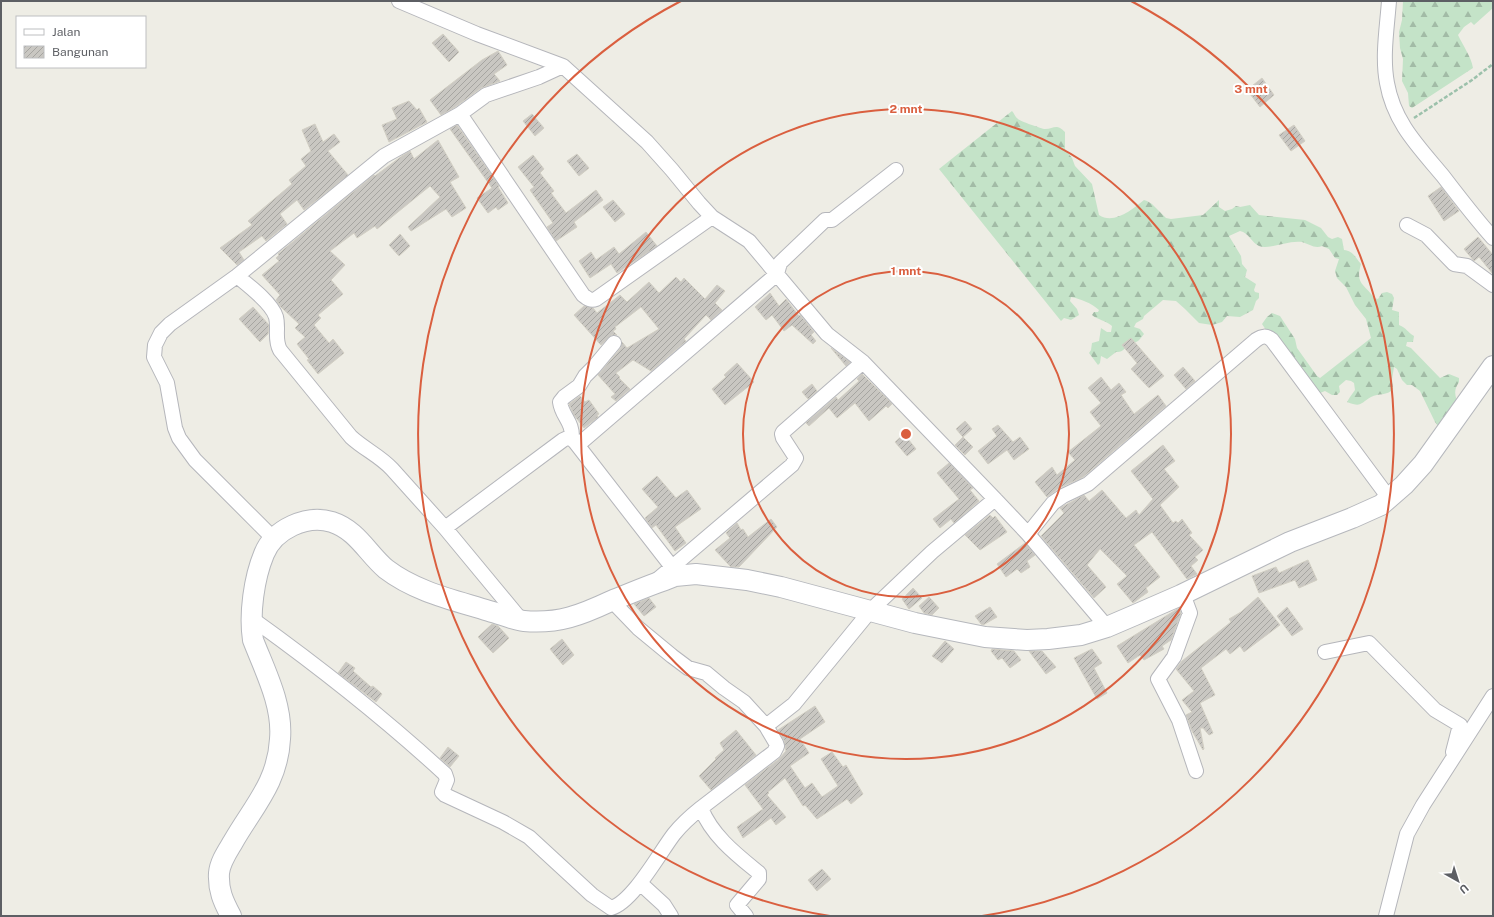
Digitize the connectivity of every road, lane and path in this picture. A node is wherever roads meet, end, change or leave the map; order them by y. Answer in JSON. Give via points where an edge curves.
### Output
{"nodes":[{"id":1,"x":399,"y":1,"type":"edge"},
{"id":2,"x":1389,"y":1,"type":"edge"},
{"id":3,"x":1493,"y":64,"type":"edge"},
{"id":4,"x":563,"y":66,"type":"junction"},
{"id":5,"x":460,"y":114,"type":"junction"},
{"id":6,"x":1402,"y":126,"type":"junction"},
{"id":7,"x":896,"y":170,"type":"dead end"},
{"id":8,"x":712,"y":217,"type":"junction"},
{"id":9,"x":1407,"y":225,"type":"dead end"},
{"id":10,"x":1493,"y":238,"type":"edge"},
{"id":11,"x":777,"y":274,"type":"junction"},
{"id":12,"x":237,"y":276,"type":"junction"},
{"id":13,"x":1493,"y":285,"type":"edge"},
{"id":14,"x":614,"y":343,"type":"dead end"},
{"id":15,"x":863,"y":362,"type":"junction"},
{"id":16,"x":1493,"y":366,"type":"edge"},
{"id":17,"x":575,"y":442,"type":"junction"},
{"id":18,"x":1389,"y":498,"type":"junction"},
{"id":19,"x":995,"y":499,"type":"junction"},
{"id":20,"x":445,"y":528,"type":"junction"},
{"id":21,"x":1028,"y":534,"type":"junction"},
{"id":22,"x":274,"y":539,"type":"junction"},
{"id":23,"x":672,"y":567,"type":"junction"},
{"id":24,"x":650,"y":585,"type":"junction"},
{"id":25,"x":1183,"y":594,"type":"junction"},
{"id":26,"x":612,"y":601,"type":"junction"},
{"id":27,"x":871,"y":610,"type":"junction"},
{"id":28,"x":251,"y":618,"type":"junction"},
{"id":29,"x":522,"y":621,"type":"junction"},
{"id":30,"x":1107,"y":627,"type":"junction"},
{"id":31,"x":1325,"y":652,"type":"dead end"},
{"id":32,"x":1493,"y":696,"type":"edge"},
{"id":33,"x":766,"y":726,"type":"junction"},
{"id":34,"x":1450,"y":764,"type":"junction"},
{"id":35,"x":1196,"y":771,"type":"dead end"},
{"id":36,"x":701,"y":808,"type":"junction"},
{"id":37,"x":640,"y":883,"type":"junction"},
{"id":38,"x":231,"y":916,"type":"edge"},
{"id":39,"x":671,"y":916,"type":"edge"},
{"id":40,"x":746,"y":916,"type":"edge"},
{"id":41,"x":1386,"y":916,"type":"edge"}],
"edges":[{"from":1,"to":4,"type":"street"},
{"from":2,"to":6,"type":"street","via":[[1387,82]]},
{"from":3,"to":6,"type":"path"},
{"from":4,"to":5,"type":"street","via":[[486,95]]},
{"from":4,"to":8,"type":"street","via":[[647,142]]},
{"from":5,"to":8,"type":"street","via":[[587,299],[596,299]]},
{"from":5,"to":12,"type":"street","via":[[384,156]]},
{"from":6,"to":10,"type":"street"},
{"from":7,"to":11,"type":"street","via":[[832,220],[825,220],[780,263]]},
{"from":8,"to":11,"type":"street","via":[[749,241]]},
{"from":9,"to":13,"type":"street","via":[[1426,235],[1454,264],[1467,266]]},
{"from":11,"to":15,"type":"street","via":[[827,334]]},
{"from":11,"to":17,"type":"street"},
{"from":12,"to":20,"type":"street","via":[[272,310],[280,350],[346,431],[356,442],[385,462]]},
{"from":12,"to":22,"type":"street","via":[[170,324],[161,333],[155,345],[154,357],[167,383],[179,438],[195,460]]},
{"from":14,"to":17,"type":"street","via":[[579,386],[560,402],[560,407],[572,427]]},
{"from":15,"to":19,"type":"street"},
{"from":15,"to":23,"type":"street","via":[[783,432],[783,438],[796,458],[792,465]]},
{"from":16,"to":18,"type":"street","via":[[1423,464]]},
{"from":17,"to":20,"type":"street","via":[[567,437]]},
{"from":17,"to":23,"type":"street"},
{"from":18,"to":21,"type":"street","via":[[1267,336],[1256,340],[1088,484],[1053,503]]},
{"from":18,"to":25,"type":"street","via":[[1369,511],[1290,542]]},
{"from":19,"to":21,"type":"street"},
{"from":19,"to":27,"type":"street","via":[[932,552]]},
{"from":20,"to":29,"type":"street"},
{"from":21,"to":30,"type":"street"},
{"from":22,"to":28,"type":"street","via":[[264,552],[259,568]]},
{"from":22,"to":29,"type":"street","via":[[296,523],[307,520],[332,522],[352,533],[381,564],[411,584]]},
{"from":23,"to":24,"type":"street"},
{"from":24,"to":26,"type":"street"},
{"from":24,"to":27,"type":"street","via":[[685,574],[725,576]]},
{"from":25,"to":30,"type":"street"},
{"from":25,"to":35,"type":"street","via":[[1190,613],[1174,657],[1158,679],[1179,720]]},
{"from":26,"to":29,"type":"street","via":[[564,620]]},
{"from":26,"to":33,"type":"street","via":[[638,628],[688,668],[706,673],[744,702]]},
{"from":27,"to":30,"type":"street","via":[[915,623],[996,639],[1048,639],[1081,635]]},
{"from":27,"to":33,"type":"street","via":[[794,704]]},
{"from":28,"to":37,"type":"street","via":[[415,746],[445,774],[447,780],[442,792],[445,795],[529,837],[592,895],[612,908],[619,906]]},
{"from":28,"to":38,"type":"street","via":[[254,640],[271,686],[281,728],[275,767],[269,784],[240,828],[221,864],[221,897]]},
{"from":31,"to":34,"type":"street","via":[[1369,643],[1435,710],[1460,725]]},
{"from":32,"to":34,"type":"street"},
{"from":33,"to":36,"type":"street","via":[[777,746],[774,752]]},
{"from":34,"to":41,"type":"street","via":[[1407,834]]},
{"from":36,"to":37,"type":"street","via":[[674,834]]},
{"from":36,"to":40,"type":"street","via":[[726,845],[759,873],[759,879],[737,905]]},
{"from":37,"to":39,"type":"street","via":[[664,905]]}]}
